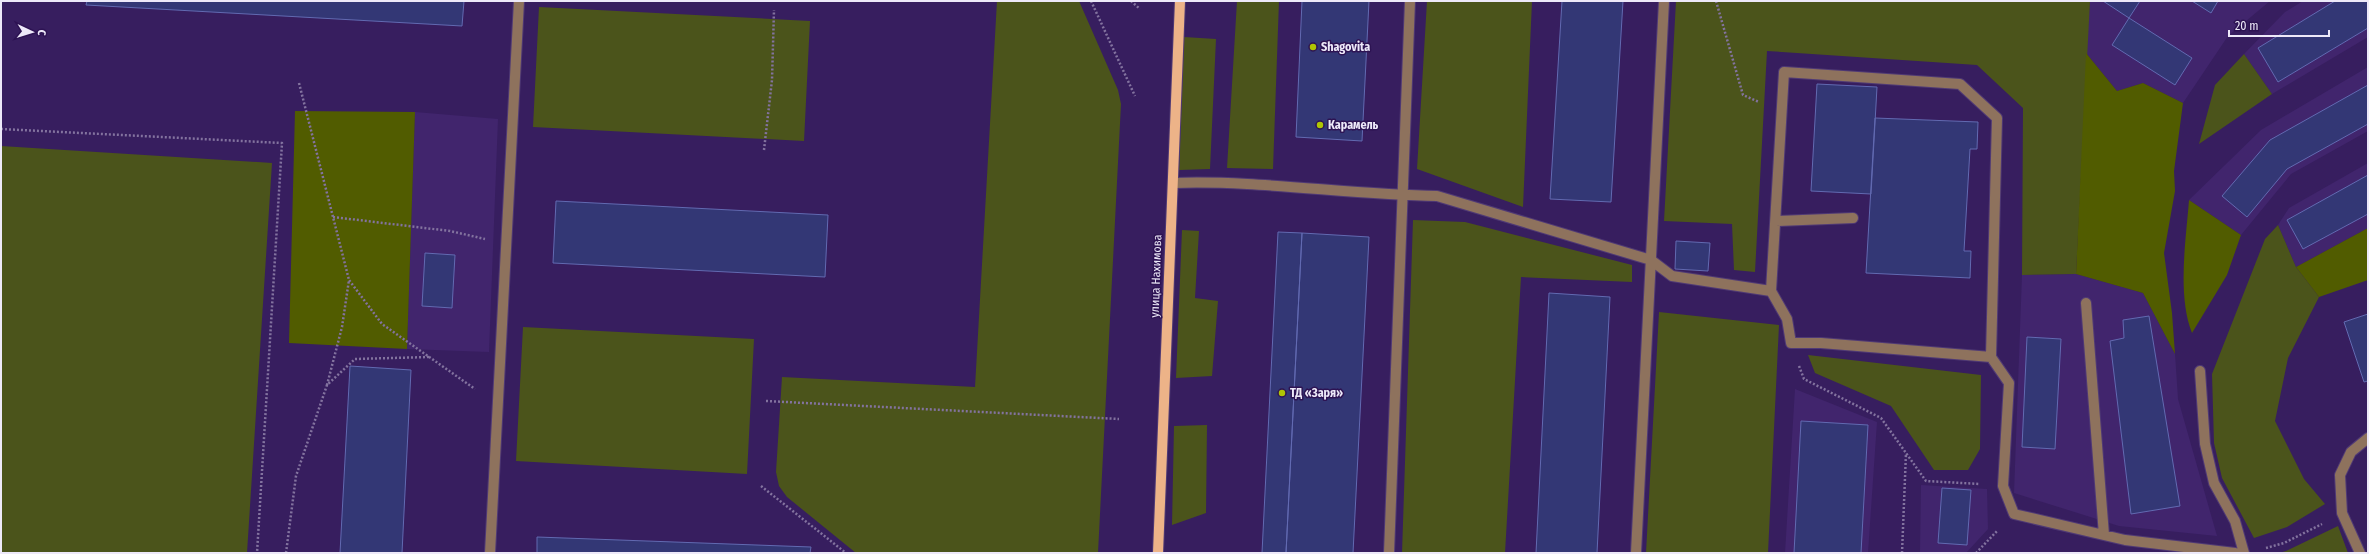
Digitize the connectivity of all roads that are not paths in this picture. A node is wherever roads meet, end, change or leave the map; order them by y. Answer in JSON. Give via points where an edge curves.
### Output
{"nodes":[{"id":1,"x":519,"y":1,"type":"edge"},
{"id":2,"x":1180,"y":1,"type":"edge"},
{"id":3,"x":1410,"y":1,"type":"edge"},
{"id":4,"x":1664,"y":1,"type":"edge"},
{"id":5,"x":1173,"y":183,"type":"junction"},
{"id":6,"x":1402,"y":196,"type":"junction"},
{"id":7,"x":1852,"y":218,"type":"dead end"},
{"id":8,"x":1776,"y":221,"type":"junction"},
{"id":9,"x":1651,"y":260,"type":"junction"},
{"id":10,"x":1771,"y":291,"type":"junction"},
{"id":11,"x":2086,"y":303,"type":"dead end"},
{"id":12,"x":1991,"y":357,"type":"junction"},
{"id":13,"x":2200,"y":371,"type":"dead end"},
{"id":14,"x":2368,"y":438,"type":"edge"},
{"id":15,"x":2104,"y":535,"type":"junction"},
{"id":16,"x":490,"y":553,"type":"edge"},
{"id":17,"x":1158,"y":553,"type":"edge"},
{"id":18,"x":1389,"y":553,"type":"edge"},
{"id":19,"x":1636,"y":553,"type":"edge"},
{"id":20,"x":2235,"y":553,"type":"edge"},
{"id":21,"x":2244,"y":553,"type":"edge"},
{"id":22,"x":2360,"y":553,"type":"edge"}],
"edges":[{"from":1,"to":16,"type":"lane"},
{"from":2,"to":5,"type":"main road","name":"улица Нахимова"},
{"from":3,"to":6,"type":"lane"},
{"from":4,"to":9,"type":"lane"},
{"from":5,"to":6,"type":"lane","via":[[1219,181]]},
{"from":5,"to":17,"type":"main road","name":"улица Нахимова"},
{"from":6,"to":9,"type":"lane","via":[[1437,196]]},
{"from":6,"to":18,"type":"lane"},
{"from":7,"to":8,"type":"lane"},
{"from":8,"to":10,"type":"lane"},
{"from":8,"to":12,"type":"lane","via":[[1784,72],[1960,84],[1997,118]]},
{"from":9,"to":10,"type":"lane","via":[[1672,276]]},
{"from":9,"to":19,"type":"lane"},
{"from":10,"to":12,"type":"lane","via":[[1787,319],[1790,343],[1821,343]]},
{"from":11,"to":15,"type":"lane"},
{"from":12,"to":15,"type":"lane","via":[[2009,383],[2003,486],[2014,514]]},
{"from":13,"to":21,"type":"lane","via":[[2205,444],[2214,483],[2235,521]]},
{"from":14,"to":22,"type":"lane","via":[[2351,452],[2340,475],[2342,513]]},
{"from":15,"to":20,"type":"lane","via":[[2124,540]]}]}
